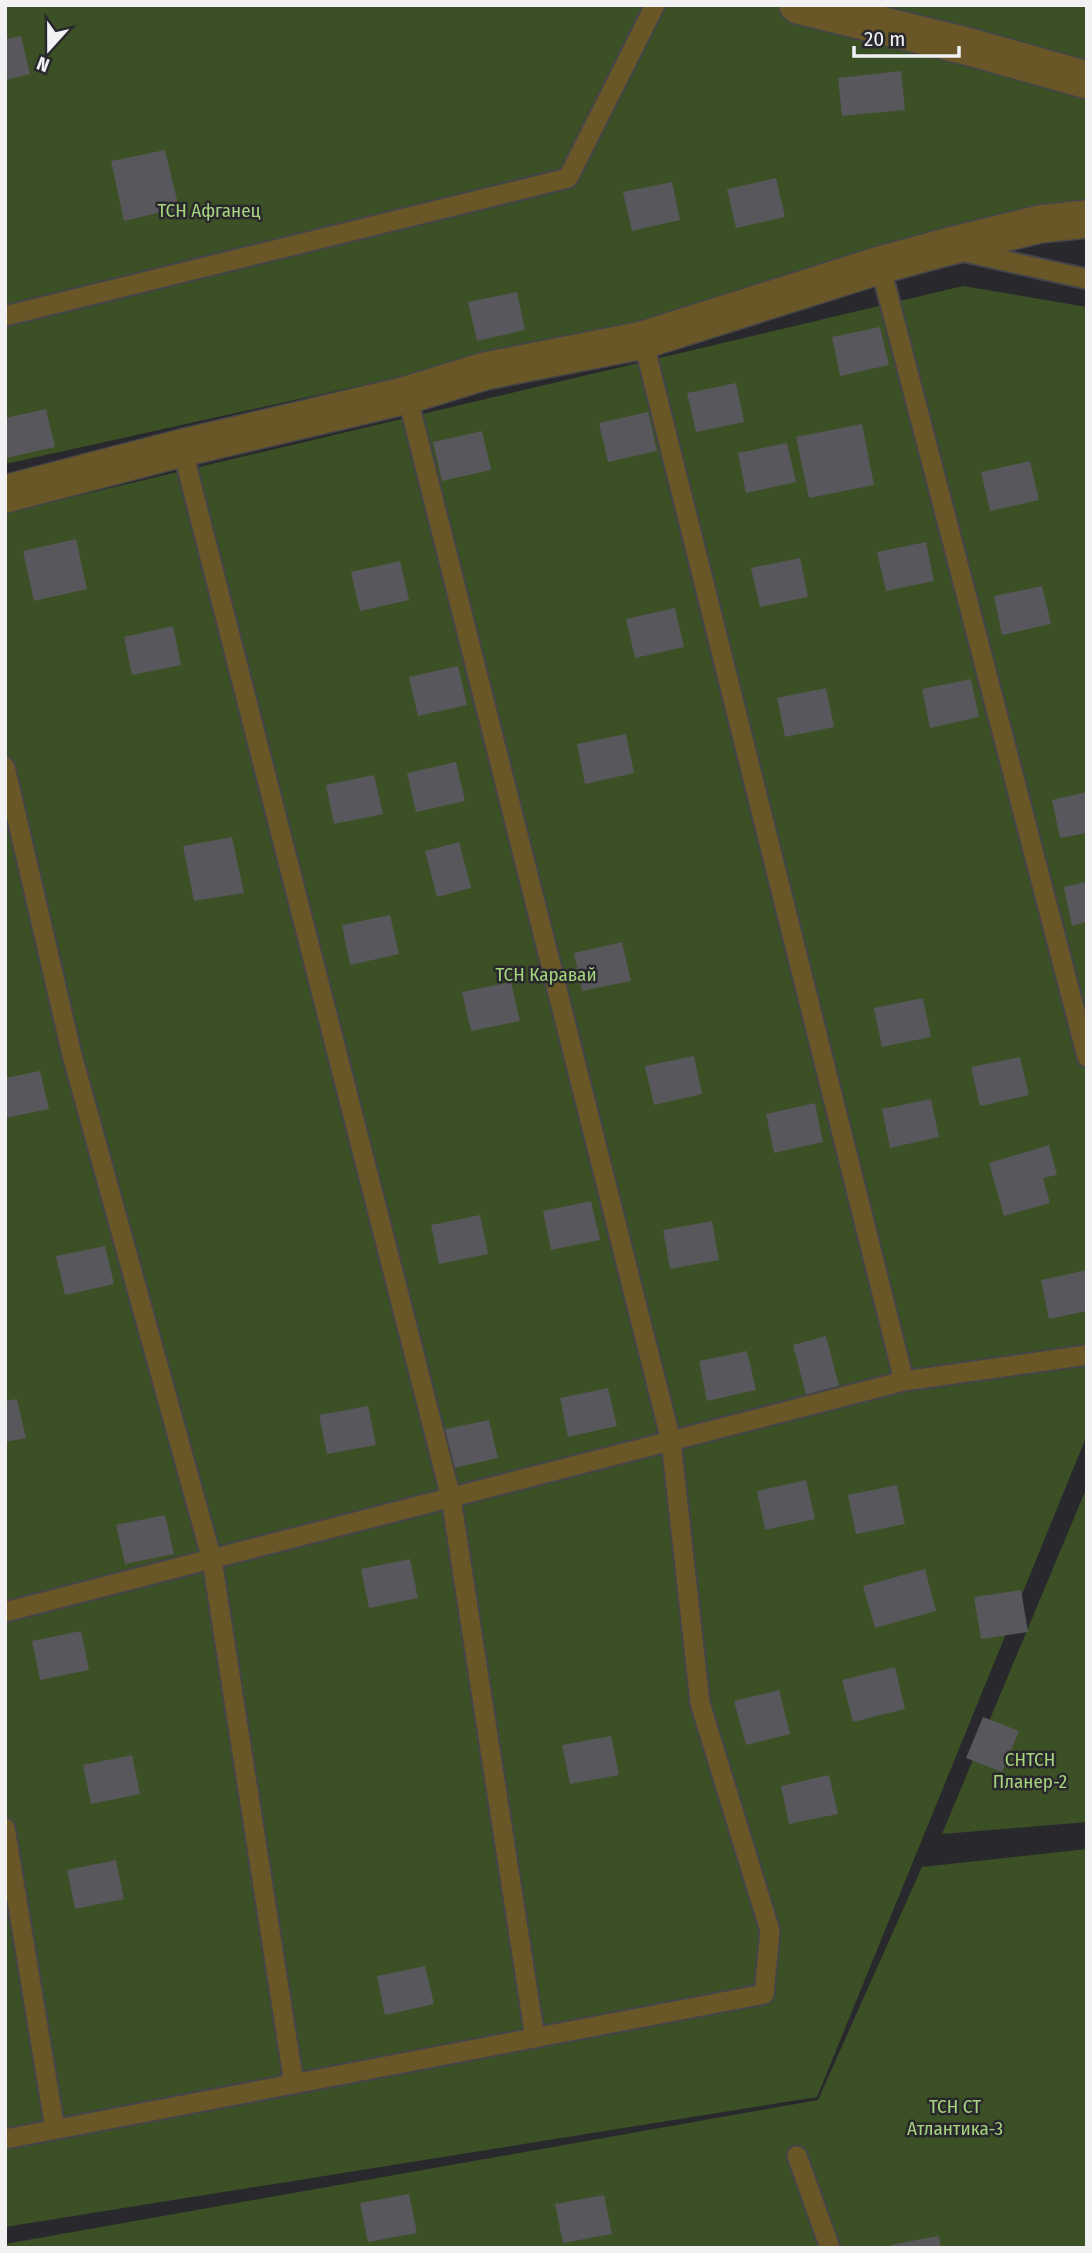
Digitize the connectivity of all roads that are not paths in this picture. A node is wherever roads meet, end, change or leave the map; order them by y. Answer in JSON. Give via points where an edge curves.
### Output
{"nodes":[{"id":1,"x":655,"y":5,"type":"edge"},
{"id":2,"x":799,"y":5,"type":"edge"},
{"id":3,"x":1087,"y":80,"type":"edge"},
{"id":4,"x":1087,"y":219,"type":"edge"},
{"id":5,"x":946,"y":247,"type":"junction"},
{"id":6,"x":880,"y":265,"type":"junction"},
{"id":7,"x":1087,"y":279,"type":"edge"},
{"id":8,"x":5,"y":316,"type":"edge"},
{"id":9,"x":643,"y":340,"type":"junction"},
{"id":10,"x":407,"y":395,"type":"junction"},
{"id":11,"x":182,"y":448,"type":"junction"},
{"id":12,"x":5,"y":494,"type":"edge"},
{"id":13,"x":5,"y":767,"type":"edge"},
{"id":14,"x":1087,"y":1058,"type":"edge"},
{"id":15,"x":1087,"y":1355,"type":"edge"},
{"id":16,"x":904,"y":1381,"type":"junction"},
{"id":17,"x":671,"y":1441,"type":"junction"},
{"id":18,"x":451,"y":1498,"type":"junction"},
{"id":19,"x":212,"y":1560,"type":"junction"},
{"id":20,"x":5,"y":1612,"type":"edge"},
{"id":21,"x":5,"y":1828,"type":"edge"},
{"id":22,"x":535,"y":2038,"type":"junction"},
{"id":23,"x":295,"y":2084,"type":"junction"},
{"id":24,"x":55,"y":2129,"type":"junction"},
{"id":25,"x":5,"y":2139,"type":"edge"},
{"id":26,"x":797,"y":2156,"type":"dead end"},
{"id":27,"x":830,"y":2248,"type":"edge"}],
"edges":[{"from":1,"to":8,"type":"lane","via":[[568,178]]},
{"from":2,"to":3,"type":"street"},
{"from":4,"to":5,"type":"street","via":[[1041,224]]},
{"from":5,"to":6,"type":"street"},
{"from":5,"to":7,"type":"lane"},
{"from":6,"to":9,"type":"street"},
{"from":6,"to":14,"type":"lane"},
{"from":9,"to":10,"type":"street","via":[[485,371]]},
{"from":9,"to":16,"type":"lane"},
{"from":10,"to":11,"type":"street"},
{"from":10,"to":17,"type":"lane"},
{"from":11,"to":12,"type":"street"},
{"from":11,"to":18,"type":"lane"},
{"from":13,"to":19,"type":"lane","via":[[72,1055]]},
{"from":15,"to":16,"type":"lane"},
{"from":16,"to":17,"type":"lane"},
{"from":17,"to":18,"type":"lane"},
{"from":17,"to":22,"type":"lane","via":[[699,1703],[770,1931],[764,1994]]},
{"from":18,"to":19,"type":"lane"},
{"from":18,"to":22,"type":"lane"},
{"from":19,"to":20,"type":"lane"},
{"from":19,"to":23,"type":"lane"},
{"from":21,"to":24,"type":"lane"},
{"from":22,"to":23,"type":"lane"},
{"from":23,"to":24,"type":"lane"},
{"from":24,"to":25,"type":"lane"},
{"from":26,"to":27,"type":"lane"}]}
